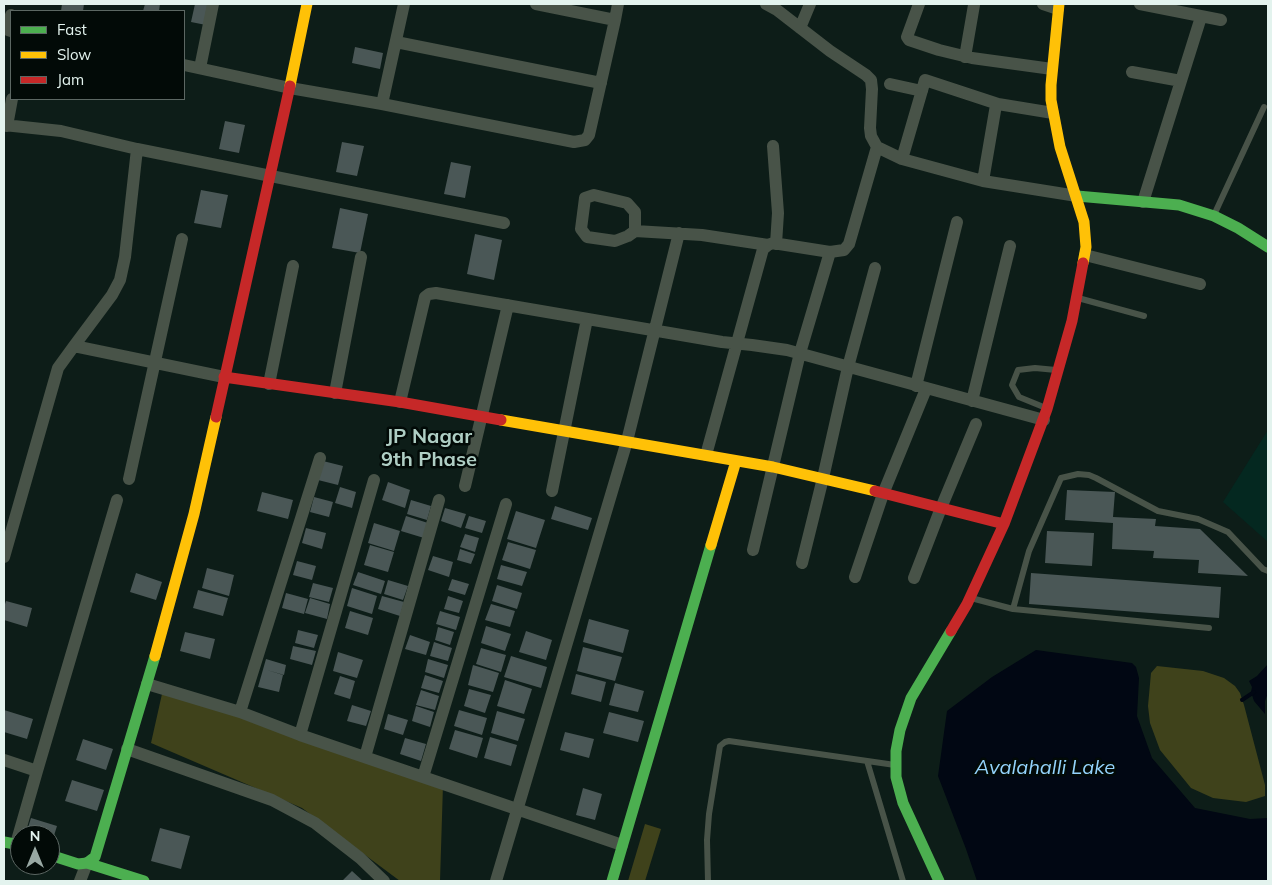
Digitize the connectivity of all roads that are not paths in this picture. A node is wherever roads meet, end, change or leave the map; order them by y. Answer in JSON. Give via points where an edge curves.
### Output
{"nodes":[{"id":1,"x":213,"y":4,"type":"edge"},
{"id":2,"x":307,"y":4,"type":"edge"},
{"id":3,"x":404,"y":4,"type":"edge"},
{"id":4,"x":536,"y":4,"type":"edge"},
{"id":5,"x":618,"y":4,"type":"edge"},
{"id":6,"x":810,"y":4,"type":"edge"},
{"id":7,"x":919,"y":4,"type":"edge"},
{"id":8,"x":1043,"y":4,"type":"edge"},
{"id":9,"x":1140,"y":4,"type":"edge"},
{"id":10,"x":772,"y":5,"type":"edge"},
{"id":11,"x":974,"y":5,"type":"edge"},
{"id":12,"x":554,"y":6,"type":"edge"},
{"id":13,"x":1058,"y":6,"type":"edge"},
{"id":14,"x":1201,"y":17,"type":"junction"},
{"id":15,"x":615,"y":20,"type":"junction"},
{"id":16,"x":1221,"y":20,"type":"dead end"},
{"id":17,"x":800,"y":28,"type":"junction"},
{"id":18,"x":396,"y":42,"type":"junction"},
{"id":19,"x":965,"y":57,"type":"junction"},
{"id":20,"x":185,"y":65,"type":"edge"},
{"id":21,"x":200,"y":68,"type":"junction"},
{"id":22,"x":1052,"y":69,"type":"junction"},
{"id":23,"x":1132,"y":72,"type":"dead end"},
{"id":24,"x":1181,"y":81,"type":"junction"},
{"id":25,"x":601,"y":83,"type":"junction"},
{"id":26,"x":890,"y":84,"type":"dead end"},
{"id":27,"x":290,"y":88,"type":"junction"},
{"id":28,"x":922,"y":91,"type":"junction"},
{"id":29,"x":12,"y":100,"type":"edge"},
{"id":30,"x":382,"y":104,"type":"junction"},
{"id":31,"x":998,"y":104,"type":"junction"},
{"id":32,"x":1264,"y":107,"type":"dead end"},
{"id":33,"x":1053,"y":113,"type":"junction"},
{"id":34,"x":6,"y":125,"type":"edge"},
{"id":35,"x":773,"y":146,"type":"dead end"},
{"id":36,"x":876,"y":147,"type":"junction"},
{"id":37,"x":138,"y":149,"type":"junction"},
{"id":38,"x":902,"y":159,"type":"junction"},
{"id":39,"x":270,"y":176,"type":"junction"},
{"id":40,"x":983,"y":181,"type":"junction"},
{"id":41,"x":1076,"y":196,"type":"junction"},
{"id":42,"x":1142,"y":202,"type":"junction"},
{"id":43,"x":1214,"y":216,"type":"junction"},
{"id":44,"x":957,"y":222,"type":"dead end"},
{"id":45,"x":504,"y":223,"type":"dead end"},
{"id":46,"x":634,"y":231,"type":"junction"},
{"id":47,"x":679,"y":233,"type":"junction"},
{"id":48,"x":182,"y":239,"type":"dead end"},
{"id":49,"x":772,"y":244,"type":"junction"},
{"id":50,"x":1010,"y":246,"type":"dead end"},
{"id":51,"x":1268,"y":247,"type":"edge"},
{"id":52,"x":830,"y":252,"type":"junction"},
{"id":53,"x":1084,"y":255,"type":"junction"},
{"id":54,"x":362,"y":257,"type":"dead end"},
{"id":55,"x":293,"y":266,"type":"dead end"},
{"id":56,"x":875,"y":268,"type":"dead end"},
{"id":57,"x":1200,"y":284,"type":"dead end"},
{"id":58,"x":1077,"y":298,"type":"junction"},
{"id":59,"x":508,"y":305,"type":"junction"},
{"id":60,"x":1144,"y":316,"type":"dead end"},
{"id":61,"x":587,"y":319,"type":"junction"},
{"id":62,"x":656,"y":330,"type":"junction"},
{"id":63,"x":738,"y":343,"type":"junction"},
{"id":64,"x":74,"y":346,"type":"junction"},
{"id":65,"x":800,"y":354,"type":"junction"},
{"id":66,"x":155,"y":363,"type":"junction"},
{"id":67,"x":848,"y":367,"type":"junction"},
{"id":68,"x":1058,"y":370,"type":"junction"},
{"id":69,"x":224,"y":377,"type":"junction"},
{"id":70,"x":269,"y":384,"type":"junction"},
{"id":71,"x":921,"y":387,"type":"junction"},
{"id":72,"x":335,"y":393,"type":"junction"},
{"id":73,"x":972,"y":401,"type":"junction"},
{"id":74,"x":400,"y":402,"type":"junction"},
{"id":75,"x":1045,"y":414,"type":"junction"},
{"id":76,"x":482,"y":416,"type":"junction"},
{"id":77,"x":976,"y":424,"type":"dead end"},
{"id":78,"x":563,"y":430,"type":"junction"},
{"id":79,"x":627,"y":441,"type":"junction"},
{"id":80,"x":706,"y":455,"type":"junction"},
{"id":81,"x":320,"y":458,"type":"dead end"},
{"id":82,"x":736,"y":461,"type":"junction"},
{"id":83,"x":773,"y":467,"type":"junction"},
{"id":84,"x":823,"y":478,"type":"junction"},
{"id":85,"x":129,"y":479,"type":"dead end"},
{"id":86,"x":374,"y":480,"type":"dead end"},
{"id":87,"x":465,"y":486,"type":"dead end"},
{"id":88,"x":552,"y":491,"type":"dead end"},
{"id":89,"x":883,"y":494,"type":"junction"},
{"id":90,"x":117,"y":500,"type":"dead end"},
{"id":91,"x":439,"y":500,"type":"dead end"},
{"id":92,"x":506,"y":504,"type":"dead end"},
{"id":93,"x":941,"y":508,"type":"junction"},
{"id":94,"x":1004,"y":524,"type":"junction"},
{"id":95,"x":753,"y":550,"type":"dead end"},
{"id":96,"x":4,"y":557,"type":"edge"},
{"id":97,"x":802,"y":563,"type":"dead end"},
{"id":98,"x":1268,"y":571,"type":"edge"},
{"id":99,"x":855,"y":577,"type":"dead end"},
{"id":100,"x":914,"y":578,"type":"dead end"},
{"id":101,"x":970,"y":598,"type":"junction"},
{"id":102,"x":1013,"y":610,"type":"junction"},
{"id":103,"x":1208,"y":628,"type":"dead end"},
{"id":104,"x":147,"y":684,"type":"junction"},
{"id":105,"x":240,"y":712,"type":"junction"},
{"id":106,"x":300,"y":735,"type":"junction"},
{"id":107,"x":128,"y":749,"type":"junction"},
{"id":108,"x":365,"y":757,"type":"junction"},
{"id":109,"x":4,"y":760,"type":"edge"},
{"id":110,"x":866,"y":761,"type":"junction"},
{"id":111,"x":896,"y":766,"type":"junction"},
{"id":112,"x":37,"y":771,"type":"junction"},
{"id":113,"x":423,"y":777,"type":"junction"},
{"id":114,"x":518,"y":809,"type":"junction"},
{"id":115,"x":19,"y":825,"type":"edge"},
{"id":116,"x":622,"y":845,"type":"junction"},
{"id":117,"x":60,"y":858,"type":"edge"},
{"id":118,"x":87,"y":864,"type":"junction"},
{"id":119,"x":80,"y":881,"type":"edge"},
{"id":120,"x":144,"y":881,"type":"edge"},
{"id":121,"x":384,"y":881,"type":"edge"},
{"id":122,"x":496,"y":881,"type":"edge"},
{"id":123,"x":612,"y":881,"type":"edge"},
{"id":124,"x":708,"y":881,"type":"edge"},
{"id":125,"x":903,"y":881,"type":"edge"},
{"id":126,"x":938,"y":881,"type":"edge"}],
"edges":[{"from":1,"to":21,"type":"street"},
{"from":2,"to":27,"type":"street"},
{"from":3,"to":18,"type":"street"},
{"from":4,"to":12,"type":"street"},
{"from":5,"to":15,"type":"street"},
{"from":6,"to":17,"type":"street"},
{"from":7,"to":19,"type":"street","via":[[907,37]]},
{"from":8,"to":13,"type":"street"},
{"from":9,"to":14,"type":"street"},
{"from":10,"to":17,"type":"street"},
{"from":11,"to":19,"type":"street"},
{"from":12,"to":15,"type":"street"},
{"from":13,"to":22,"type":"street"},
{"from":14,"to":16,"type":"street"},
{"from":14,"to":24,"type":"street"},
{"from":15,"to":25,"type":"street"},
{"from":17,"to":36,"type":"street","via":[[871,80],[870,128]]},
{"from":18,"to":25,"type":"street"},
{"from":18,"to":30,"type":"street"},
{"from":19,"to":22,"type":"street"},
{"from":20,"to":21,"type":"street"},
{"from":21,"to":27,"type":"street"},
{"from":22,"to":33,"type":"street"},
{"from":23,"to":24,"type":"street"},
{"from":24,"to":42,"type":"street"},
{"from":25,"to":30,"type":"street","via":[[589,135],[586,140],[574,142]]},
{"from":26,"to":28,"type":"street"},
{"from":27,"to":30,"type":"street"},
{"from":27,"to":39,"type":"street"},
{"from":28,"to":31,"type":"street","via":[[925,80]]},
{"from":28,"to":38,"type":"street"},
{"from":29,"to":34,"type":"street"},
{"from":31,"to":33,"type":"street"},
{"from":31,"to":40,"type":"street"},
{"from":32,"to":43,"type":"lane"},
{"from":33,"to":41,"type":"street"},
{"from":34,"to":37,"type":"street","via":[[61,131]]},
{"from":35,"to":49,"type":"street","via":[[778,213]]},
{"from":36,"to":38,"type":"street"},
{"from":36,"to":52,"type":"street","via":[[849,244],[844,250]]},
{"from":37,"to":39,"type":"street"},
{"from":37,"to":64,"type":"street","via":[[120,280]]},
{"from":38,"to":40,"type":"street"},
{"from":39,"to":45,"type":"street"},
{"from":39,"to":69,"type":"street"},
{"from":40,"to":41,"type":"street"},
{"from":41,"to":42,"type":"street"},
{"from":41,"to":53,"type":"street","via":[[1084,222]]},
{"from":42,"to":43,"type":"street","via":[[1179,205]]},
{"from":43,"to":51,"type":"street"},
{"from":44,"to":71,"type":"street"},
{"from":46,"to":46,"type":"street","via":[[615,241],[587,237],[581,229],[585,198],[594,195],[628,203],[634,212]]},
{"from":46,"to":47,"type":"street"},
{"from":47,"to":49,"type":"street"},
{"from":47,"to":62,"type":"street"},
{"from":48,"to":66,"type":"street"},
{"from":49,"to":52,"type":"street"},
{"from":49,"to":63,"type":"street","via":[[763,249]]},
{"from":50,"to":73,"type":"street"},
{"from":52,"to":65,"type":"street"},
{"from":53,"to":57,"type":"street"},
{"from":53,"to":58,"type":"street"},
{"from":54,"to":72,"type":"street"},
{"from":55,"to":70,"type":"street"},
{"from":56,"to":67,"type":"street"},
{"from":58,"to":60,"type":"lane"},
{"from":58,"to":68,"type":"street"},
{"from":59,"to":61,"type":"street"},
{"from":59,"to":74,"type":"street","via":[[436,293],[425,297]]},
{"from":59,"to":76,"type":"street"},
{"from":61,"to":62,"type":"street"},
{"from":61,"to":78,"type":"street"},
{"from":62,"to":63,"type":"street"},
{"from":62,"to":79,"type":"street"},
{"from":63,"to":65,"type":"street"},
{"from":63,"to":80,"type":"street"},
{"from":64,"to":66,"type":"street"},
{"from":64,"to":96,"type":"street","via":[[58,368]]},
{"from":65,"to":67,"type":"street"},
{"from":65,"to":83,"type":"street"},
{"from":66,"to":69,"type":"street"},
{"from":66,"to":85,"type":"street"},
{"from":67,"to":71,"type":"street"},
{"from":67,"to":84,"type":"street"},
{"from":68,"to":75,"type":"street"},
{"from":68,"to":75,"type":"lane","via":[[1018,370],[1012,384],[1019,397]]},
{"from":69,"to":70,"type":"street"},
{"from":69,"to":104,"type":"street","via":[[194,514]]},
{"from":70,"to":72,"type":"street"},
{"from":71,"to":73,"type":"street"},
{"from":71,"to":89,"type":"street"},
{"from":72,"to":74,"type":"street"},
{"from":73,"to":75,"type":"street"},
{"from":74,"to":76,"type":"street"},
{"from":75,"to":94,"type":"street"},
{"from":76,"to":78,"type":"street"},
{"from":76,"to":87,"type":"street"},
{"from":77,"to":93,"type":"street"},
{"from":78,"to":79,"type":"street"},
{"from":78,"to":88,"type":"street"},
{"from":79,"to":80,"type":"street"},
{"from":79,"to":114,"type":"street"},
{"from":80,"to":82,"type":"street"},
{"from":81,"to":105,"type":"street"},
{"from":82,"to":83,"type":"street"},
{"from":82,"to":116,"type":"street"},
{"from":83,"to":84,"type":"street"},
{"from":83,"to":95,"type":"street"},
{"from":84,"to":89,"type":"street"},
{"from":84,"to":97,"type":"street"},
{"from":86,"to":106,"type":"street"},
{"from":89,"to":93,"type":"street"},
{"from":89,"to":99,"type":"street"},
{"from":90,"to":112,"type":"street"},
{"from":91,"to":108,"type":"street"},
{"from":92,"to":113,"type":"street"},
{"from":93,"to":94,"type":"street"},
{"from":93,"to":100,"type":"street"},
{"from":94,"to":101,"type":"street"},
{"from":98,"to":102,"type":"lane","via":[[1228,532],[1198,519],[1158,511],[1089,475],[1073,475],[1061,478],[1030,551]]},
{"from":101,"to":102,"type":"lane"},
{"from":101,"to":111,"type":"street","via":[[911,698],[900,730]]},
{"from":102,"to":103,"type":"lane"},
{"from":104,"to":105,"type":"street"},
{"from":104,"to":107,"type":"street"},
{"from":105,"to":106,"type":"street"},
{"from":106,"to":108,"type":"street"},
{"from":107,"to":118,"type":"street","via":[[95,856]]},
{"from":107,"to":121,"type":"street","via":[[272,800],[315,823]]},
{"from":108,"to":113,"type":"street"},
{"from":109,"to":112,"type":"street"},
{"from":110,"to":111,"type":"lane"},
{"from":110,"to":124,"type":"lane","via":[[725,742],[720,746],[708,814]]},
{"from":110,"to":125,"type":"lane"},
{"from":111,"to":126,"type":"street","via":[[903,803]]},
{"from":112,"to":115,"type":"street"},
{"from":113,"to":114,"type":"street"},
{"from":114,"to":116,"type":"street"},
{"from":114,"to":122,"type":"street"},
{"from":116,"to":123,"type":"street"},
{"from":117,"to":118,"type":"street"},
{"from":118,"to":119,"type":"street"},
{"from":118,"to":120,"type":"street"}]}
